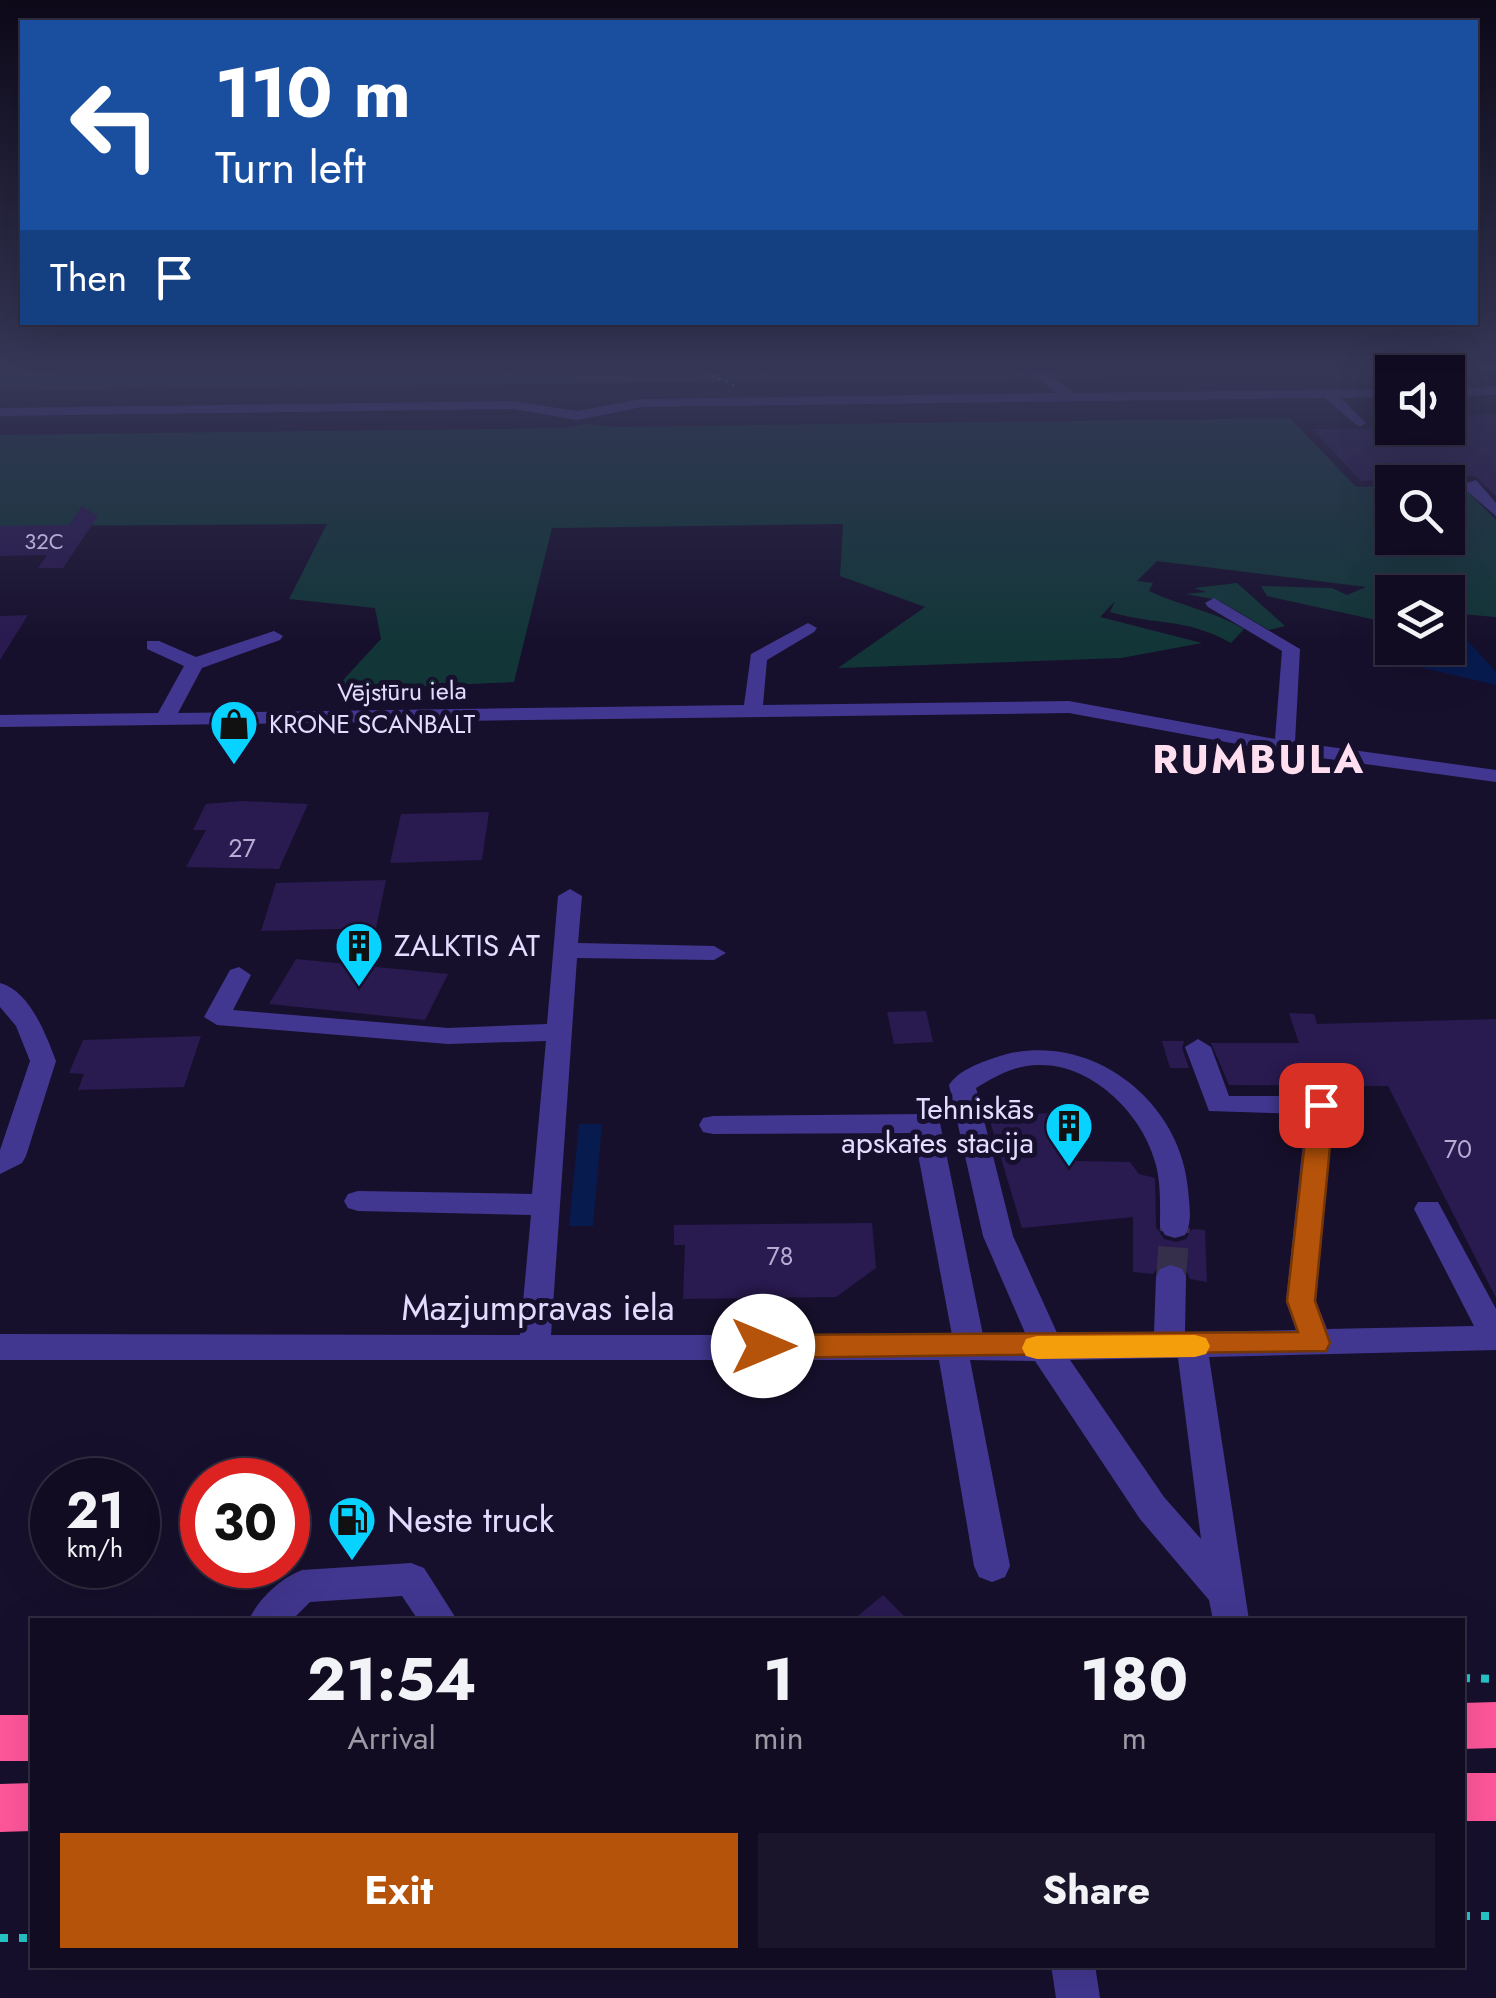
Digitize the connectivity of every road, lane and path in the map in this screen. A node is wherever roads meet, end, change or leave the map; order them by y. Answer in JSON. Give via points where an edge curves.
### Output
{"nodes":[{"id":1,"x":1476,"y":485,"type":"dead end"},
{"id":2,"x":1496,"y":511,"type":"edge"},
{"id":3,"x":1214,"y":603,"type":"dead end"},
{"id":4,"x":808,"y":628,"type":"dead end"},
{"id":5,"x":274,"y":636,"type":"dead end"},
{"id":6,"x":154,"y":645,"type":"dead end"},
{"id":7,"x":196,"y":664,"type":"junction"},
{"id":8,"x":753,"y":710,"type":"junction"},
{"id":9,"x":165,"y":719,"type":"junction"},
{"id":10,"x":0,"y":722,"type":"edge"},
{"id":11,"x":1286,"y":747,"type":"junction"},
{"id":12,"x":1496,"y":776,"type":"edge"},
{"id":13,"x":570,"y":896,"type":"dead end"},
{"id":14,"x":566,"y":950,"type":"junction"},
{"id":15,"x":714,"y":953,"type":"dead end"},
{"id":16,"x":239,"y":975,"type":"dead end"},
{"id":17,"x":0,"y":991,"type":"edge"},
{"id":18,"x":560,"y":1032,"type":"junction"},
{"id":19,"x":1198,"y":1047,"type":"dead end"},
{"id":20,"x":712,"y":1126,"type":"dead end"},
{"id":21,"x":0,"y":1164,"type":"edge"},
{"id":22,"x":358,"y":1200,"type":"dead end"},
{"id":23,"x":546,"y":1205,"type":"junction"},
{"id":24,"x":1428,"y":1209,"type":"dead end"},
{"id":25,"x":1175,"y":1226,"type":"tunnel mouth"},
{"id":26,"x":1171,"y":1276,"type":"tunnel mouth"},
{"id":27,"x":1496,"y":1338,"type":"edge"},
{"id":28,"x":1316,"y":1343,"type":"junction"},
{"id":29,"x":0,"y":1346,"type":"edge"},
{"id":30,"x":535,"y":1346,"type":"junction"},
{"id":31,"x":1182,"y":1346,"type":"junction"},
{"id":32,"x":961,"y":1347,"type":"junction"},
{"id":33,"x":1044,"y":1348,"type":"junction"},
{"id":34,"x":992,"y":1566,"type":"dead end"},
{"id":35,"x":1228,"y":1606,"type":"edge"},
{"id":36,"x":269,"y":1618,"type":"edge"},
{"id":37,"x":439,"y":1618,"type":"edge"},
{"id":38,"x":1465,"y":1678,"type":"edge"},
{"id":39,"x":1496,"y":1679,"type":"edge"},
{"id":40,"x":1465,"y":1726,"type":"edge"},
{"id":41,"x":1496,"y":1726,"type":"edge"},
{"id":42,"x":0,"y":1738,"type":"edge"},
{"id":43,"x":30,"y":1738,"type":"edge"},
{"id":44,"x":1465,"y":1797,"type":"edge"},
{"id":45,"x":1496,"y":1797,"type":"edge"},
{"id":46,"x":30,"y":1807,"type":"edge"},
{"id":47,"x":0,"y":1808,"type":"edge"},
{"id":48,"x":1465,"y":1916,"type":"edge"},
{"id":49,"x":1496,"y":1916,"type":"edge"},
{"id":50,"x":0,"y":1938,"type":"edge"},
{"id":51,"x":30,"y":1938,"type":"edge"},
{"id":52,"x":1073,"y":1968,"type":"edge"},
{"id":53,"x":1078,"y":1998,"type":"edge"}],
"edges":[{"from":1,"to":2,"type":"street","via":[[1468,485]]},
{"from":3,"to":11,"type":"street","via":[[1291,649]]},
{"from":4,"to":8,"type":"street","via":[[758,658]]},
{"from":5,"to":7,"type":"street"},
{"from":6,"to":7,"type":"street"},
{"from":7,"to":9,"type":"street"},
{"from":8,"to":9,"type":"street","name":"Vējstūru iela"},
{"from":8,"to":11,"type":"street","name":"Vējstūru iela","via":[[1069,706]]},
{"from":9,"to":10,"type":"street","name":"Vējstūru iela"},
{"from":11,"to":12,"type":"street","name":"Vējstūru iela"},
{"from":13,"to":14,"type":"street"},
{"from":14,"to":15,"type":"street"},
{"from":14,"to":18,"type":"street"},
{"from":16,"to":18,"type":"street","via":[[217,1017],[448,1036]]},
{"from":17,"to":21,"type":"street","via":[[28,1023],[43,1060],[12,1156]]},
{"from":18,"to":23,"type":"street"},
{"from":19,"to":28,"type":"street","via":[[1219,1105],[1321,1105],[1301,1301]]},
{"from":20,"to":32,"type":"street","via":[[926,1123]]},
{"from":22,"to":23,"type":"street"},
{"from":23,"to":30,"type":"street"},
{"from":24,"to":27,"type":"street"},
{"from":25,"to":33,"type":"street","via":[[1170,1163],[1156,1136],[1142,1110],[1091,1066],[1042,1056],[992,1066],[962,1085],[998,1236]]},
{"from":26,"to":31,"type":"street","via":[[1167,1319]]},
{"from":27,"to":28,"type":"street","name":"Mazjumpravas iela"},
{"from":28,"to":31,"type":"street","name":"Mazjumpravas iela"},
{"from":29,"to":30,"type":"street","name":"Mazjumpravas iela"},
{"from":30,"to":32,"type":"street","name":"Mazjumpravas iela"},
{"from":31,"to":33,"type":"street","name":"Mazjumpravas iela"},
{"from":31,"to":35,"type":"street"},
{"from":32,"to":33,"type":"street","name":"Mazjumpravas iela"},
{"from":32,"to":34,"type":"street"},
{"from":33,"to":35,"type":"street"},
{"from":36,"to":37,"type":"street","via":[[302,1586],[412,1580]]},
{"from":38,"to":39,"type":"path"},
{"from":40,"to":41,"type":"highway"},
{"from":42,"to":43,"type":"highway"},
{"from":44,"to":45,"type":"highway"},
{"from":46,"to":47,"type":"highway"},
{"from":48,"to":49,"type":"path"},
{"from":50,"to":51,"type":"path"},
{"from":52,"to":53,"type":"street"}]}
